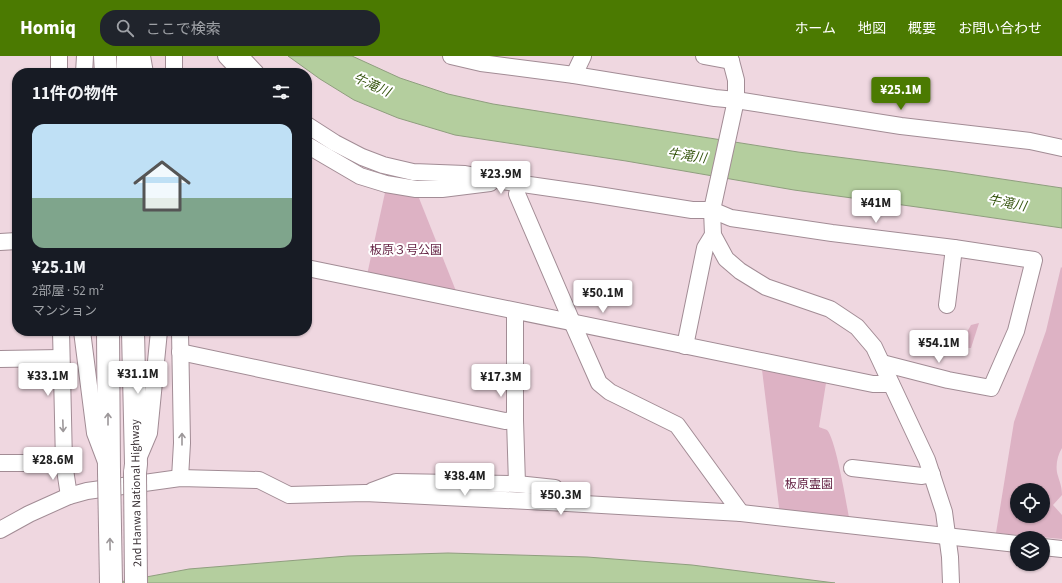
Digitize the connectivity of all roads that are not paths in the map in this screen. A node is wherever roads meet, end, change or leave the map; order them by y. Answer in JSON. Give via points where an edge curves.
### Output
{"nodes":[{"id":1,"x":59,"y":56,"type":"edge"},
{"id":2,"x":85,"y":56,"type":"edge"},
{"id":3,"x":105,"y":56,"type":"edge"},
{"id":4,"x":128,"y":56,"type":"edge"},
{"id":5,"x":142,"y":56,"type":"edge"},
{"id":6,"x":174,"y":56,"type":"edge"},
{"id":7,"x":226,"y":56,"type":"edge"},
{"id":8,"x":240,"y":56,"type":"edge"},
{"id":9,"x":451,"y":56,"type":"edge"},
{"id":10,"x":583,"y":56,"type":"edge"},
{"id":11,"x":704,"y":56,"type":"edge"},
{"id":12,"x":730,"y":59,"type":"edge"},
{"id":13,"x":59,"y":68,"type":"edge"},
{"id":14,"x":84,"y":68,"type":"edge"},
{"id":15,"x":106,"y":68,"type":"edge"},
{"id":16,"x":128,"y":68,"type":"edge"},
{"id":17,"x":144,"y":68,"type":"edge"},
{"id":18,"x":174,"y":68,"type":"edge"},
{"id":19,"x":237,"y":68,"type":"edge"},
{"id":20,"x":251,"y":68,"type":"edge"},
{"id":21,"x":574,"y":75,"type":"junction"},
{"id":22,"x":735,"y":105,"type":"junction"},
{"id":23,"x":312,"y":128,"type":"edge"},
{"id":24,"x":312,"y":148,"type":"edge"},
{"id":25,"x":1062,"y":148,"type":"edge"},
{"id":26,"x":502,"y":181,"type":"junction"},
{"id":27,"x":517,"y":194,"type":"dead end"},
{"id":28,"x":713,"y":203,"type":"junction"},
{"id":29,"x":713,"y":235,"type":"junction"},
{"id":30,"x":12,"y":241,"type":"edge"},
{"id":31,"x":0,"y":242,"type":"edge"},
{"id":32,"x":954,"y":248,"type":"junction"},
{"id":33,"x":312,"y":269,"type":"edge"},
{"id":34,"x":947,"y":304,"type":"dead end"},
{"id":35,"x":515,"y":310,"type":"junction"},
{"id":36,"x":572,"y":322,"type":"junction"},
{"id":37,"x":61,"y":336,"type":"edge"},
{"id":38,"x":83,"y":336,"type":"edge"},
{"id":39,"x":108,"y":336,"type":"edge"},
{"id":40,"x":133,"y":336,"type":"edge"},
{"id":41,"x":159,"y":336,"type":"edge"},
{"id":42,"x":180,"y":336,"type":"edge"},
{"id":43,"x":686,"y":346,"type":"junction"},
{"id":44,"x":180,"y":352,"type":"junction"},
{"id":45,"x":61,"y":358,"type":"junction"},
{"id":46,"x":0,"y":359,"type":"edge"},
{"id":47,"x":882,"y":364,"type":"junction"},
{"id":48,"x":891,"y":384,"type":"junction"},
{"id":49,"x":515,"y":420,"type":"junction"},
{"id":50,"x":0,"y":463,"type":"edge"},
{"id":51,"x":64,"y":463,"type":"junction"},
{"id":52,"x":860,"y":465,"type":"dead end"},
{"id":53,"x":135,"y":468,"type":"junction"},
{"id":54,"x":109,"y":471,"type":"junction"},
{"id":55,"x":932,"y":474,"type":"junction"},
{"id":56,"x":180,"y":478,"type":"junction"},
{"id":57,"x":517,"y":484,"type":"junction"},
{"id":58,"x":365,"y":493,"type":"junction"},
{"id":59,"x":69,"y":496,"type":"junction"},
{"id":60,"x":567,"y":503,"type":"junction"},
{"id":61,"x":742,"y":513,"type":"junction"},
{"id":62,"x":0,"y":530,"type":"edge"},
{"id":63,"x":947,"y":536,"type":"junction"},
{"id":64,"x":1010,"y":543,"type":"edge"},
{"id":65,"x":1050,"y":548,"type":"edge"},
{"id":66,"x":1062,"y":549,"type":"edge"},
{"id":67,"x":111,"y":583,"type":"edge"},
{"id":68,"x":136,"y":583,"type":"edge"},
{"id":69,"x":951,"y":583,"type":"edge"}],
"edges":[{"from":1,"to":13,"type":"street"},
{"from":2,"to":14,"type":"street"},
{"from":3,"to":15,"type":"highway"},
{"from":4,"to":16,"type":"highway"},
{"from":5,"to":17,"type":"street"},
{"from":6,"to":18,"type":"street"},
{"from":7,"to":19,"type":"street"},
{"from":8,"to":20,"type":"street"},
{"from":9,"to":21,"type":"street","via":[[481,63]]},
{"from":10,"to":21,"type":"street"},
{"from":11,"to":12,"type":"street"},
{"from":12,"to":22,"type":"street","via":[[736,80]]},
{"from":21,"to":22,"type":"street","via":[[716,98]]},
{"from":22,"to":25,"type":"street","via":[[1030,141]]},
{"from":22,"to":28,"type":"street"},
{"from":23,"to":26,"type":"street","via":[[362,157],[383,165],[414,172],[465,174]]},
{"from":24,"to":26,"type":"street","via":[[360,176],[386,184],[416,189],[442,189]]},
{"from":26,"to":28,"type":"street","via":[[692,210]]},
{"from":27,"to":36,"type":"street"},
{"from":28,"to":29,"type":"street"},
{"from":28,"to":32,"type":"street","via":[[731,218]]},
{"from":29,"to":43,"type":"street","via":[[705,248]]},
{"from":29,"to":47,"type":"street","via":[[726,259],[766,287],[830,309],[857,327],[874,347]]},
{"from":30,"to":31,"type":"street"},
{"from":32,"to":34,"type":"street"},
{"from":32,"to":47,"type":"street","via":[[1034,260],[1016,331],[991,388]]},
{"from":33,"to":35,"type":"street"},
{"from":35,"to":36,"type":"street"},
{"from":35,"to":49,"type":"street"},
{"from":36,"to":43,"type":"street"},
{"from":36,"to":61,"type":"street","via":[[599,383],[610,392],[677,425]]},
{"from":37,"to":45,"type":"street"},
{"from":38,"to":54,"type":"street","via":[[95,433]]},
{"from":54,"to":39,"type":"highway","one_way":true},
{"from":40,"to":53,"type":"highway","name":"2nd Hanwa National Highway"},
{"from":41,"to":53,"type":"street","via":[[149,433]]},
{"from":42,"to":44,"type":"street"},
{"from":43,"to":48,"type":"street","via":[[873,384]]},
{"from":44,"to":49,"type":"street","via":[[505,421]]},
{"from":56,"to":44,"type":"street","one_way":true},
{"from":45,"to":46,"type":"street"},
{"from":45,"to":51,"type":"street","one_way":true},
{"from":47,"to":48,"type":"street"},
{"from":48,"to":55,"type":"street"},
{"from":49,"to":57,"type":"street"},
{"from":50,"to":51,"type":"street"},
{"from":51,"to":59,"type":"street"},
{"from":52,"to":55,"type":"street","via":[[922,476]]},
{"from":53,"to":68,"type":"highway","name":"2nd Hanwa National Highway","bridge":true},
{"from":67,"to":54,"type":"highway","one_way":true,"bridge":true},
{"from":55,"to":63,"type":"street","via":[[944,512]]},
{"from":56,"to":58,"type":"street","via":[[259,480],[289,495]]},
{"from":56,"to":59,"type":"street","via":[[87,491]]},
{"from":57,"to":58,"type":"street","via":[[396,482]]},
{"from":57,"to":60,"type":"street","via":[[555,488]]},
{"from":58,"to":60,"type":"street"},
{"from":59,"to":62,"type":"street"},
{"from":60,"to":61,"type":"street"},
{"from":61,"to":63,"type":"street"},
{"from":63,"to":64,"type":"street"},
{"from":63,"to":69,"type":"street"},
{"from":65,"to":66,"type":"street"}]}
